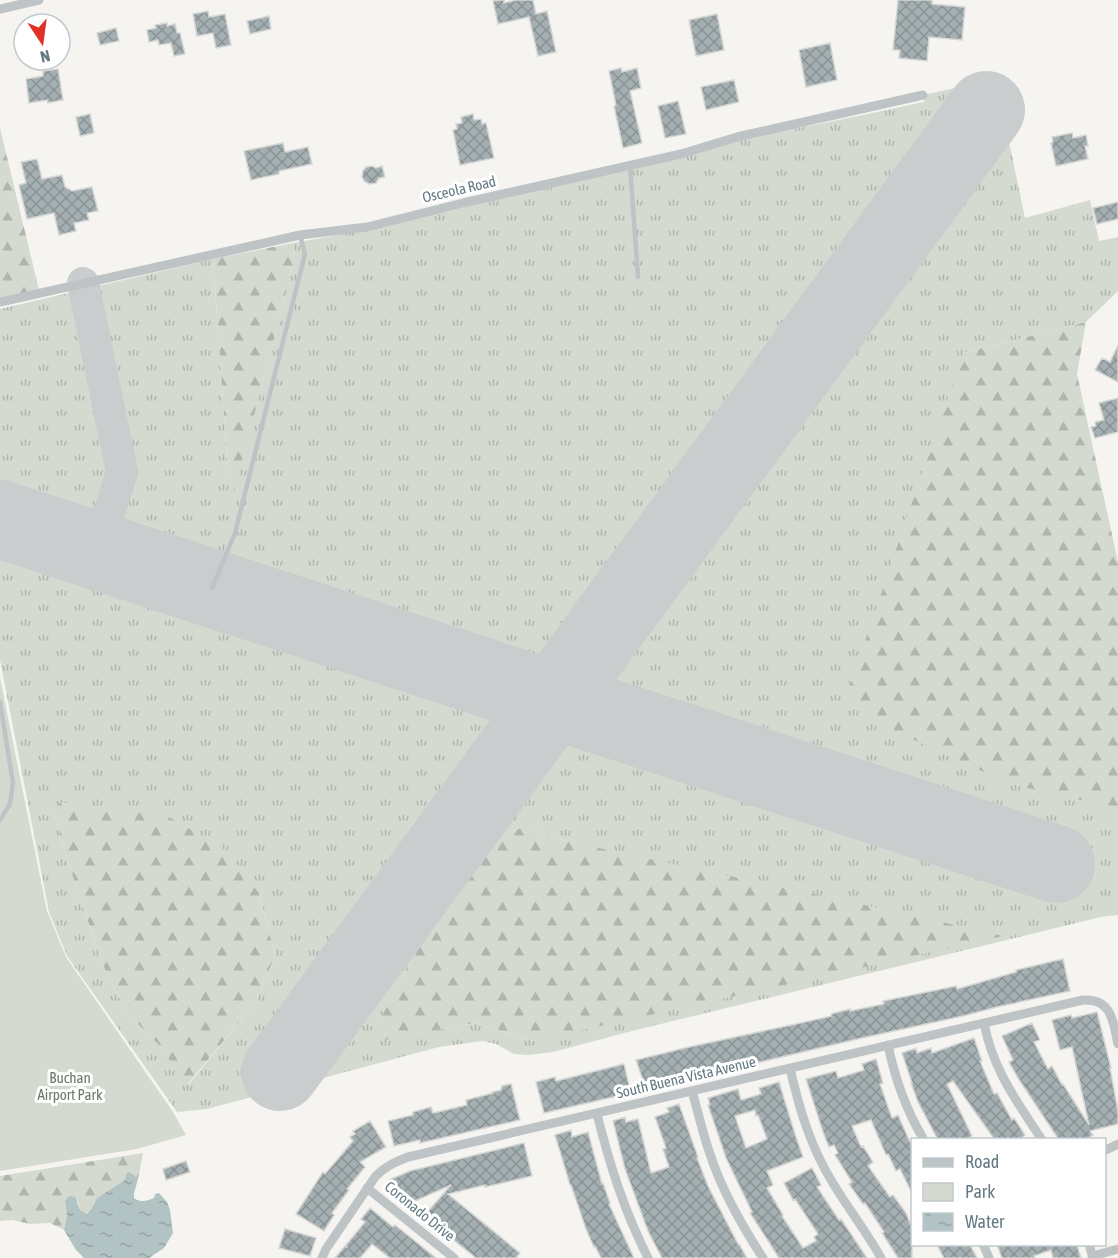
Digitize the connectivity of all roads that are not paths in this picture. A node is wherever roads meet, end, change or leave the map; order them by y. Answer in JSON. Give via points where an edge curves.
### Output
{"nodes":[{"id":1,"x":39,"y":0,"type":"edge"},
{"id":2,"x":0,"y":9,"type":"edge"},
{"id":3,"x":923,"y":95,"type":"dead end"},
{"id":4,"x":630,"y":165,"type":"junction"},
{"id":5,"x":300,"y":235,"type":"junction"},
{"id":6,"x":638,"y":277,"type":"dead end"},
{"id":7,"x":0,"y":302,"type":"edge"},
{"id":8,"x":212,"y":588,"type":"dead end"},
{"id":9,"x":0,"y":702,"type":"edge"},
{"id":10,"x":0,"y":820,"type":"edge"},
{"id":11,"x":984,"y":1023,"type":"junction"},
{"id":12,"x":1118,"y":1044,"type":"edge"},
{"id":13,"x":888,"y":1045,"type":"junction"},
{"id":14,"x":790,"y":1068,"type":"junction"},
{"id":15,"x":692,"y":1091,"type":"junction"},
{"id":16,"x":597,"y":1114,"type":"junction"},
{"id":17,"x":923,"y":1138,"type":"edge"},
{"id":18,"x":1041,"y":1138,"type":"edge"},
{"id":19,"x":367,"y":1188,"type":"junction"},
{"id":20,"x":1118,"y":1249,"type":"edge"},
{"id":21,"x":1092,"y":1257,"type":"edge"},
{"id":22,"x":322,"y":1258,"type":"edge"},
{"id":23,"x":454,"y":1258,"type":"edge"},
{"id":24,"x":648,"y":1258,"type":"edge"},
{"id":25,"x":763,"y":1258,"type":"edge"},
{"id":26,"x":881,"y":1258,"type":"edge"}],
"edges":[{"from":1,"to":2,"type":"street"},
{"from":3,"to":4,"type":"street","name":"Osceola Road"},
{"from":4,"to":5,"type":"street","name":"Osceola Road","via":[[367,226]]},
{"from":4,"to":6,"type":"lane"},
{"from":5,"to":7,"type":"street","name":"Osceola Road"},
{"from":5,"to":8,"type":"lane","via":[[305,254],[235,533]]},
{"from":9,"to":10,"type":"lane","via":[[13,783],[10,804]]},
{"from":11,"to":12,"type":"street","name":"South Buena Vista Avenue","via":[[1092,1000],[1102,1004],[1111,1015]]},
{"from":11,"to":13,"type":"street","name":"South Buena Vista Avenue"},
{"from":11,"to":18,"type":"street","via":[[999,1072]]},
{"from":13,"to":14,"type":"street","name":"South Buena Vista Avenue"},
{"from":13,"to":17,"type":"street","via":[[897,1082]]},
{"from":14,"to":15,"type":"street","name":"South Buena Vista Avenue"},
{"from":14,"to":26,"type":"street","via":[[800,1111],[819,1157]]},
{"from":15,"to":16,"type":"street","name":"South Buena Vista Avenue"},
{"from":15,"to":25,"type":"street","via":[[724,1190]]},
{"from":16,"to":19,"type":"street","name":"South Buena Vista Avenue","via":[[408,1157],[380,1171]]},
{"from":16,"to":24,"type":"street","via":[[610,1167]]},
{"from":19,"to":22,"type":"street","name":"South Buena Vista Avenue"},
{"from":19,"to":23,"type":"street","name":"Coronado Drive"},
{"from":20,"to":21,"type":"street"}]}
